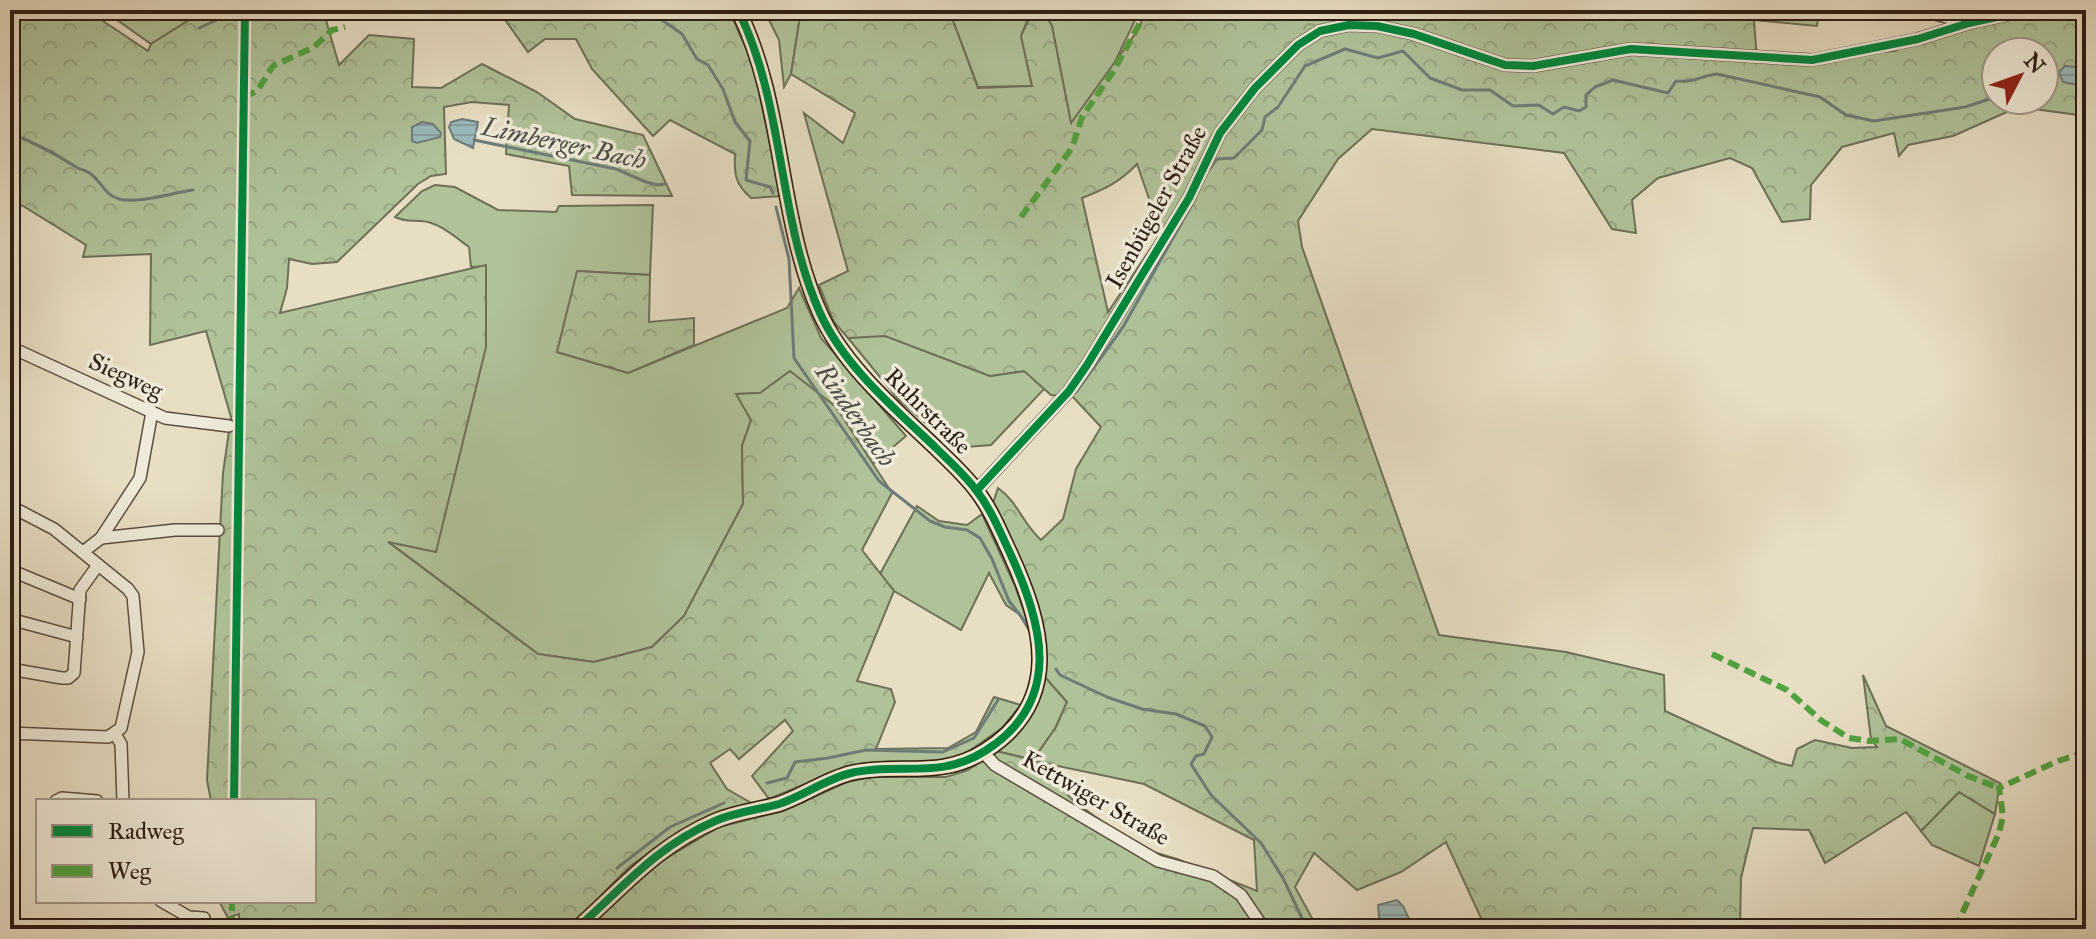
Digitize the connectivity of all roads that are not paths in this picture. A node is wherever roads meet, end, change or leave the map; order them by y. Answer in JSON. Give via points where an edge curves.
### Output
{"nodes":[{"id":1,"x":738,"y":10,"type":"edge"},
{"id":2,"x":1921,"y":10,"type":"edge"},
{"id":3,"x":2029,"y":10,"type":"edge"},
{"id":4,"x":1969,"y":23,"type":"junction"},
{"id":5,"x":10,"y":347,"type":"edge"},
{"id":6,"x":152,"y":412,"type":"junction"},
{"id":7,"x":229,"y":426,"type":"dead end"},
{"id":8,"x":977,"y":490,"type":"junction"},
{"id":9,"x":10,"y":506,"type":"edge"},
{"id":10,"x":218,"y":530,"type":"dead end"},
{"id":11,"x":101,"y":538,"type":"junction"},
{"id":12,"x":83,"y":552,"type":"junction"},
{"id":13,"x":98,"y":565,"type":"junction"},
{"id":14,"x":10,"y":570,"type":"edge"},
{"id":15,"x":80,"y":599,"type":"junction"},
{"id":16,"x":10,"y":619,"type":"edge"},
{"id":17,"x":77,"y":637,"type":"junction"},
{"id":18,"x":10,"y":669,"type":"edge"},
{"id":19,"x":10,"y":733,"type":"edge"},
{"id":20,"x":115,"y":734,"type":"junction"},
{"id":21,"x":983,"y":752,"type":"junction"},
{"id":22,"x":123,"y":799,"type":"edge"},
{"id":23,"x":164,"y":903,"type":"edge"},
{"id":24,"x":204,"y":918,"type":"dead end"},
{"id":25,"x":576,"y":929,"type":"edge"},
{"id":26,"x":1264,"y":929,"type":"edge"}],
"edges":[{"from":1,"to":8,"type":"main road","name":"Ruhrstraße","via":[[763,73],[788,201],[821,316],[884,399]]},
{"from":2,"to":4,"type":"street","name":"Isenbügeler Straße"},
{"from":3,"to":4,"type":"street","name":"Isenbügeler Straße"},
{"from":4,"to":8,"type":"street","name":"Isenbügeler Straße","via":[[1812,60],[1631,49],[1533,66],[1505,65],[1377,26],[1320,31],[1298,45],[1241,104],[1087,365]]},
{"from":5,"to":6,"type":"street","name":"Siegweg"},
{"from":6,"to":7,"type":"street","name":"Siegweg"},
{"from":6,"to":11,"type":"street","via":[[140,478]]},
{"from":8,"to":21,"type":"main road","name":"Ruhrstraße","via":[[1035,615],[1041,667],[1021,719]]},
{"from":9,"to":12,"type":"street"},
{"from":10,"to":11,"type":"street"},
{"from":11,"to":12,"type":"street"},
{"from":12,"to":13,"type":"street"},
{"from":13,"to":15,"type":"street","via":[[80,590]]},
{"from":13,"to":20,"type":"street","via":[[133,596],[138,652],[121,728]]},
{"from":14,"to":15,"type":"street"},
{"from":15,"to":17,"type":"street"},
{"from":16,"to":17,"type":"street"},
{"from":17,"to":18,"type":"street","via":[[74,673],[68,678]]},
{"from":19,"to":20,"type":"street"},
{"from":20,"to":22,"type":"street","via":[[121,744]]},
{"from":21,"to":25,"type":"main road","name":"Ruhrstraße","via":[[940,769],[846,774],[779,804],[718,819],[645,863]]},
{"from":21,"to":26,"type":"street","name":"Kettwiger Straße","via":[[995,765],[1158,861],[1213,876],[1241,895]]},
{"from":23,"to":24,"type":"street","via":[[189,917]]}]}
